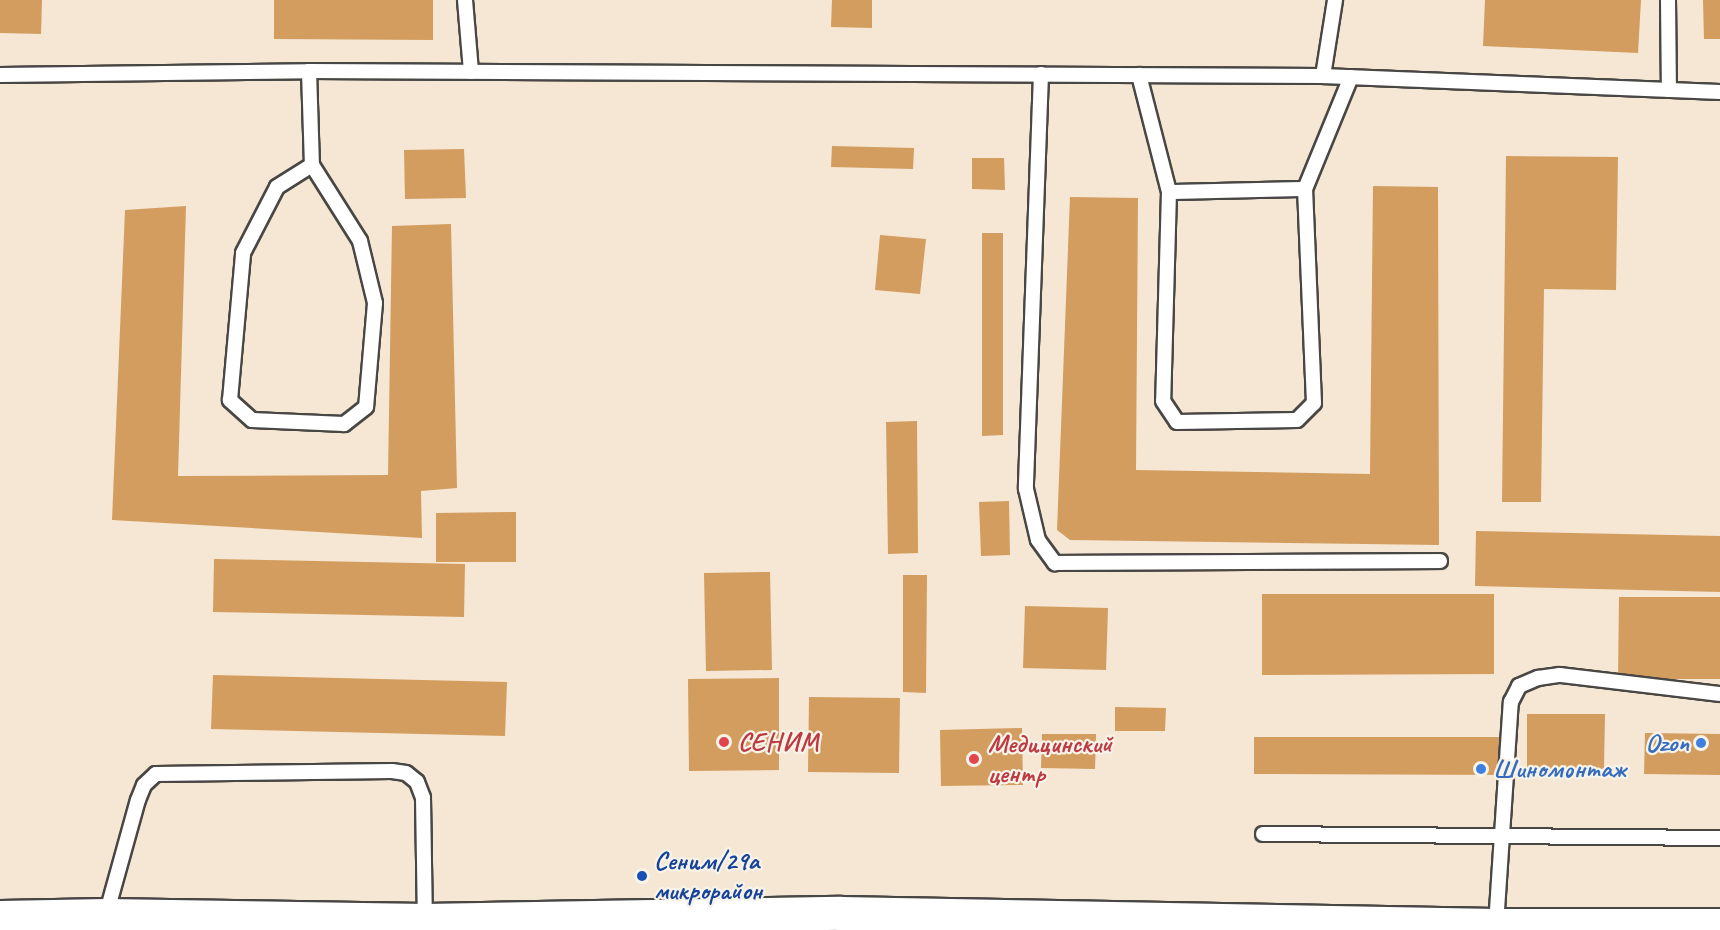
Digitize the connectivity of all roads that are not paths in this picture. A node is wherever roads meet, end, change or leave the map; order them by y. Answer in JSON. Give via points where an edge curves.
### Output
{"nodes":[{"id":1,"x":465,"y":0,"type":"edge"},
{"id":2,"x":1335,"y":0,"type":"edge"},
{"id":3,"x":1668,"y":0,"type":"edge"},
{"id":4,"x":309,"y":71,"type":"junction"},
{"id":5,"x":471,"y":72,"type":"junction"},
{"id":6,"x":1041,"y":74,"type":"junction"},
{"id":7,"x":0,"y":75,"type":"edge"},
{"id":8,"x":1139,"y":75,"type":"junction"},
{"id":9,"x":1323,"y":76,"type":"junction"},
{"id":10,"x":1351,"y":77,"type":"junction"},
{"id":11,"x":1669,"y":90,"type":"junction"},
{"id":12,"x":1720,"y":92,"type":"edge"},
{"id":13,"x":312,"y":165,"type":"junction"},
{"id":14,"x":1305,"y":189,"type":"junction"},
{"id":15,"x":1169,"y":192,"type":"junction"},
{"id":16,"x":1440,"y":561,"type":"dead end"},
{"id":17,"x":1720,"y":694,"type":"edge"},
{"id":18,"x":1263,"y":834,"type":"dead end"},
{"id":19,"x":1502,"y":836,"type":"junction"},
{"id":20,"x":1720,"y":838,"type":"edge"},
{"id":21,"x":106,"y":915,"type":"junction"},
{"id":22,"x":0,"y":916,"type":"edge"},
{"id":23,"x":425,"y":920,"type":"junction"},
{"id":24,"x":839,"y":922,"type":"edge"},
{"id":25,"x":1720,"y":925,"type":"edge"},
{"id":26,"x":1496,"y":927,"type":"edge"}],
"edges":[{"from":1,"to":5,"type":"lane"},
{"from":2,"to":9,"type":"lane"},
{"from":3,"to":11,"type":"lane"},
{"from":4,"to":5,"type":"lane"},
{"from":4,"to":7,"type":"lane"},
{"from":4,"to":13,"type":"lane"},
{"from":5,"to":6,"type":"lane"},
{"from":6,"to":8,"type":"lane"},
{"from":6,"to":16,"type":"lane","via":[[1026,489],[1038,540],[1055,563]]},
{"from":8,"to":9,"type":"lane"},
{"from":8,"to":15,"type":"lane"},
{"from":9,"to":10,"type":"lane"},
{"from":10,"to":11,"type":"lane"},
{"from":10,"to":14,"type":"lane"},
{"from":11,"to":12,"type":"lane"},
{"from":13,"to":13,"type":"lane","via":[[360,241],[375,303],[366,407],[345,424],[252,420],[230,400],[243,253],[277,187]]},
{"from":14,"to":15,"type":"lane"},
{"from":14,"to":15,"type":"lane","via":[[1314,403],[1297,420],[1177,422],[1163,401]]},
{"from":17,"to":19,"type":"lane","via":[[1560,675],[1519,686],[1511,702]]},
{"from":18,"to":19,"type":"lane"},
{"from":19,"to":20,"type":"lane"},
{"from":19,"to":26,"type":"lane"},
{"from":21,"to":22,"type":"main road"},
{"from":21,"to":23,"type":"main road"},
{"from":21,"to":23,"type":"lane","via":[[138,800],[144,785],[156,774],[392,771],[406,773],[417,782],[423,798]]},
{"from":23,"to":24,"type":"main road"},
{"from":24,"to":26,"type":"main road"},
{"from":25,"to":26,"type":"main road"}]}
